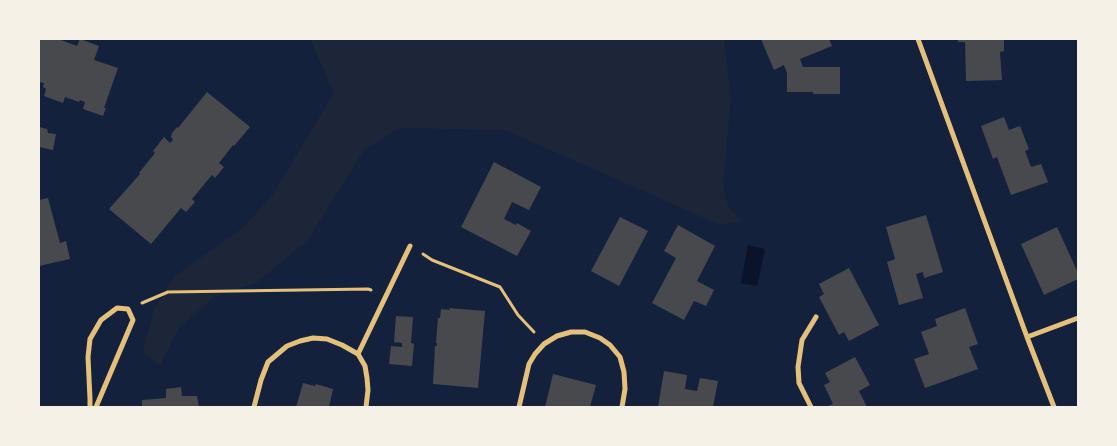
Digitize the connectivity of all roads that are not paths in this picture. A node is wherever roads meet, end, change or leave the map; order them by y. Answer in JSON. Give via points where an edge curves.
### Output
{"nodes":[{"id":1,"x":918,"y":39,"type":"edge"},
{"id":2,"x":410,"y":246,"type":"road end"},
{"id":3,"x":816,"y":317,"type":"dead end"},
{"id":4,"x":1078,"y":318,"type":"edge"},
{"id":5,"x":1027,"y":337,"type":"junction"},
{"id":6,"x":358,"y":354,"type":"junction"},
{"id":7,"x":90,"y":407,"type":"edge"},
{"id":8,"x":96,"y":407,"type":"edge"},
{"id":9,"x":254,"y":407,"type":"edge"},
{"id":10,"x":366,"y":407,"type":"edge"},
{"id":11,"x":519,"y":407,"type":"edge"},
{"id":12,"x":622,"y":407,"type":"edge"},
{"id":13,"x":811,"y":407,"type":"edge"},
{"id":14,"x":1054,"y":407,"type":"edge"}],
"edges":[{"from":1,"to":5,"type":"street"},
{"from":2,"to":6,"type":"street"},
{"from":3,"to":13,"type":"street","via":[[802,340],[798,367],[799,383]]},
{"from":4,"to":5,"type":"street"},
{"from":5,"to":14,"type":"street"},
{"from":6,"to":9,"type":"street","via":[[327,339],[307,339],[287,346],[268,362]]},
{"from":6,"to":10,"type":"street","via":[[367,378]]},
{"from":7,"to":8,"type":"street","via":[[90,339],[101,320],[117,308],[128,309],[133,320]]},
{"from":11,"to":12,"type":"street","via":[[529,364],[535,354],[556,336],[571,332],[584,332],[600,338],[620,357],[625,389]]}]}
